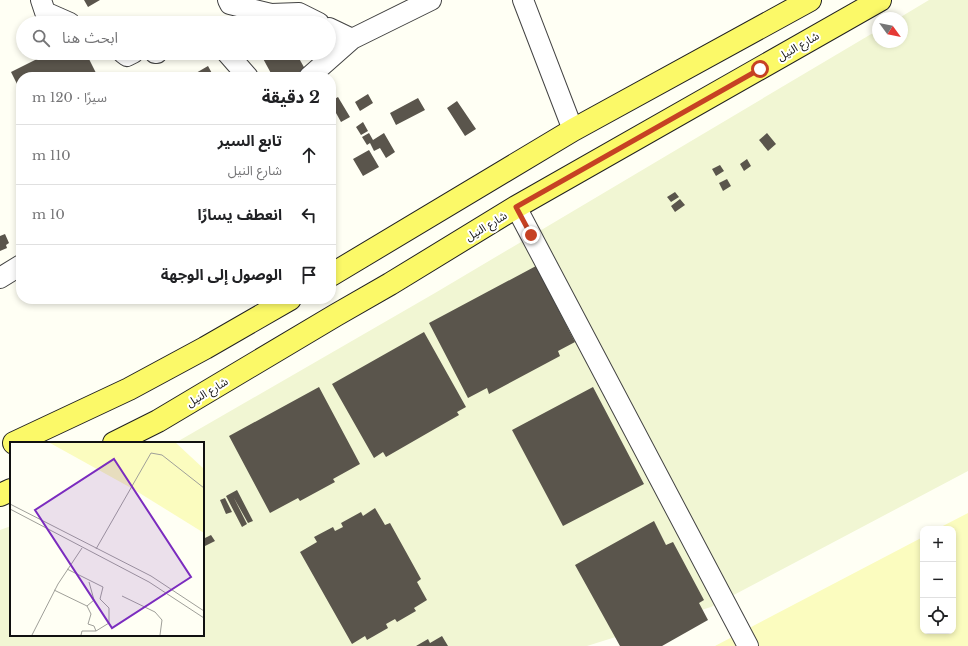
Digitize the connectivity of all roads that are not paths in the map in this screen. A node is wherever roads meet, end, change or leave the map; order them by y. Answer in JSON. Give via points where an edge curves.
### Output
{"nodes":[{"id":1,"x":41,"y":0,"type":"edge"},
{"id":2,"x":228,"y":0,"type":"edge"},
{"id":3,"x":431,"y":0,"type":"edge"},
{"id":4,"x":523,"y":0,"type":"edge"},
{"id":5,"x":810,"y":0,"type":"edge"},
{"id":6,"x":880,"y":0,"type":"edge"},
{"id":7,"x":54,"y":16,"type":"edge"},
{"id":8,"x":305,"y":16,"type":"edge"},
{"id":9,"x":336,"y":31,"type":"edge"},
{"id":10,"x":352,"y":39,"type":"junction"},
{"id":11,"x":336,"y":53,"type":"edge"},
{"id":12,"x":233,"y":60,"type":"edge"},
{"id":13,"x":328,"y":60,"type":"edge"},
{"id":14,"x":244,"y":72,"type":"edge"},
{"id":15,"x":315,"y":72,"type":"edge"},
{"id":16,"x":573,"y":130,"type":"junction"},
{"id":17,"x":516,"y":207,"type":"junction"},
{"id":18,"x":16,"y":267,"type":"edge"},
{"id":19,"x":336,"y":272,"type":"edge"},
{"id":20,"x":0,"y":278,"type":"edge"},
{"id":21,"x":281,"y":304,"type":"edge"},
{"id":22,"x":16,"y":442,"type":"edge"},
{"id":23,"x":116,"y":442,"type":"edge"},
{"id":24,"x":10,"y":444,"type":"edge"},
{"id":25,"x":0,"y":449,"type":"edge"},
{"id":26,"x":10,"y":490,"type":"edge"},
{"id":27,"x":0,"y":495,"type":"edge"},
{"id":28,"x":748,"y":646,"type":"edge"}],
"edges":[{"from":1,"to":7,"type":"street","via":[[45,12]]},
{"from":2,"to":8,"type":"street","via":[[230,4],[271,14],[299,13]]},
{"from":3,"to":10,"type":"street"},
{"from":4,"to":16,"type":"street"},
{"from":5,"to":16,"type":"main road"},
{"from":6,"to":17,"type":"main road","name":"شارع النيل"},
{"from":9,"to":10,"type":"street"},
{"from":10,"to":11,"type":"street"},
{"from":12,"to":14,"type":"street"},
{"from":13,"to":15,"type":"street"},
{"from":16,"to":19,"type":"main road"},
{"from":17,"to":23,"type":"main road","name":"شارع النيل","via":[[158,421]]},
{"from":17,"to":28,"type":"street"},
{"from":18,"to":20,"type":"street"},
{"from":21,"to":22,"type":"main road","via":[[129,389]]},
{"from":24,"to":25,"type":"main road"},
{"from":26,"to":27,"type":"main road"}]}
